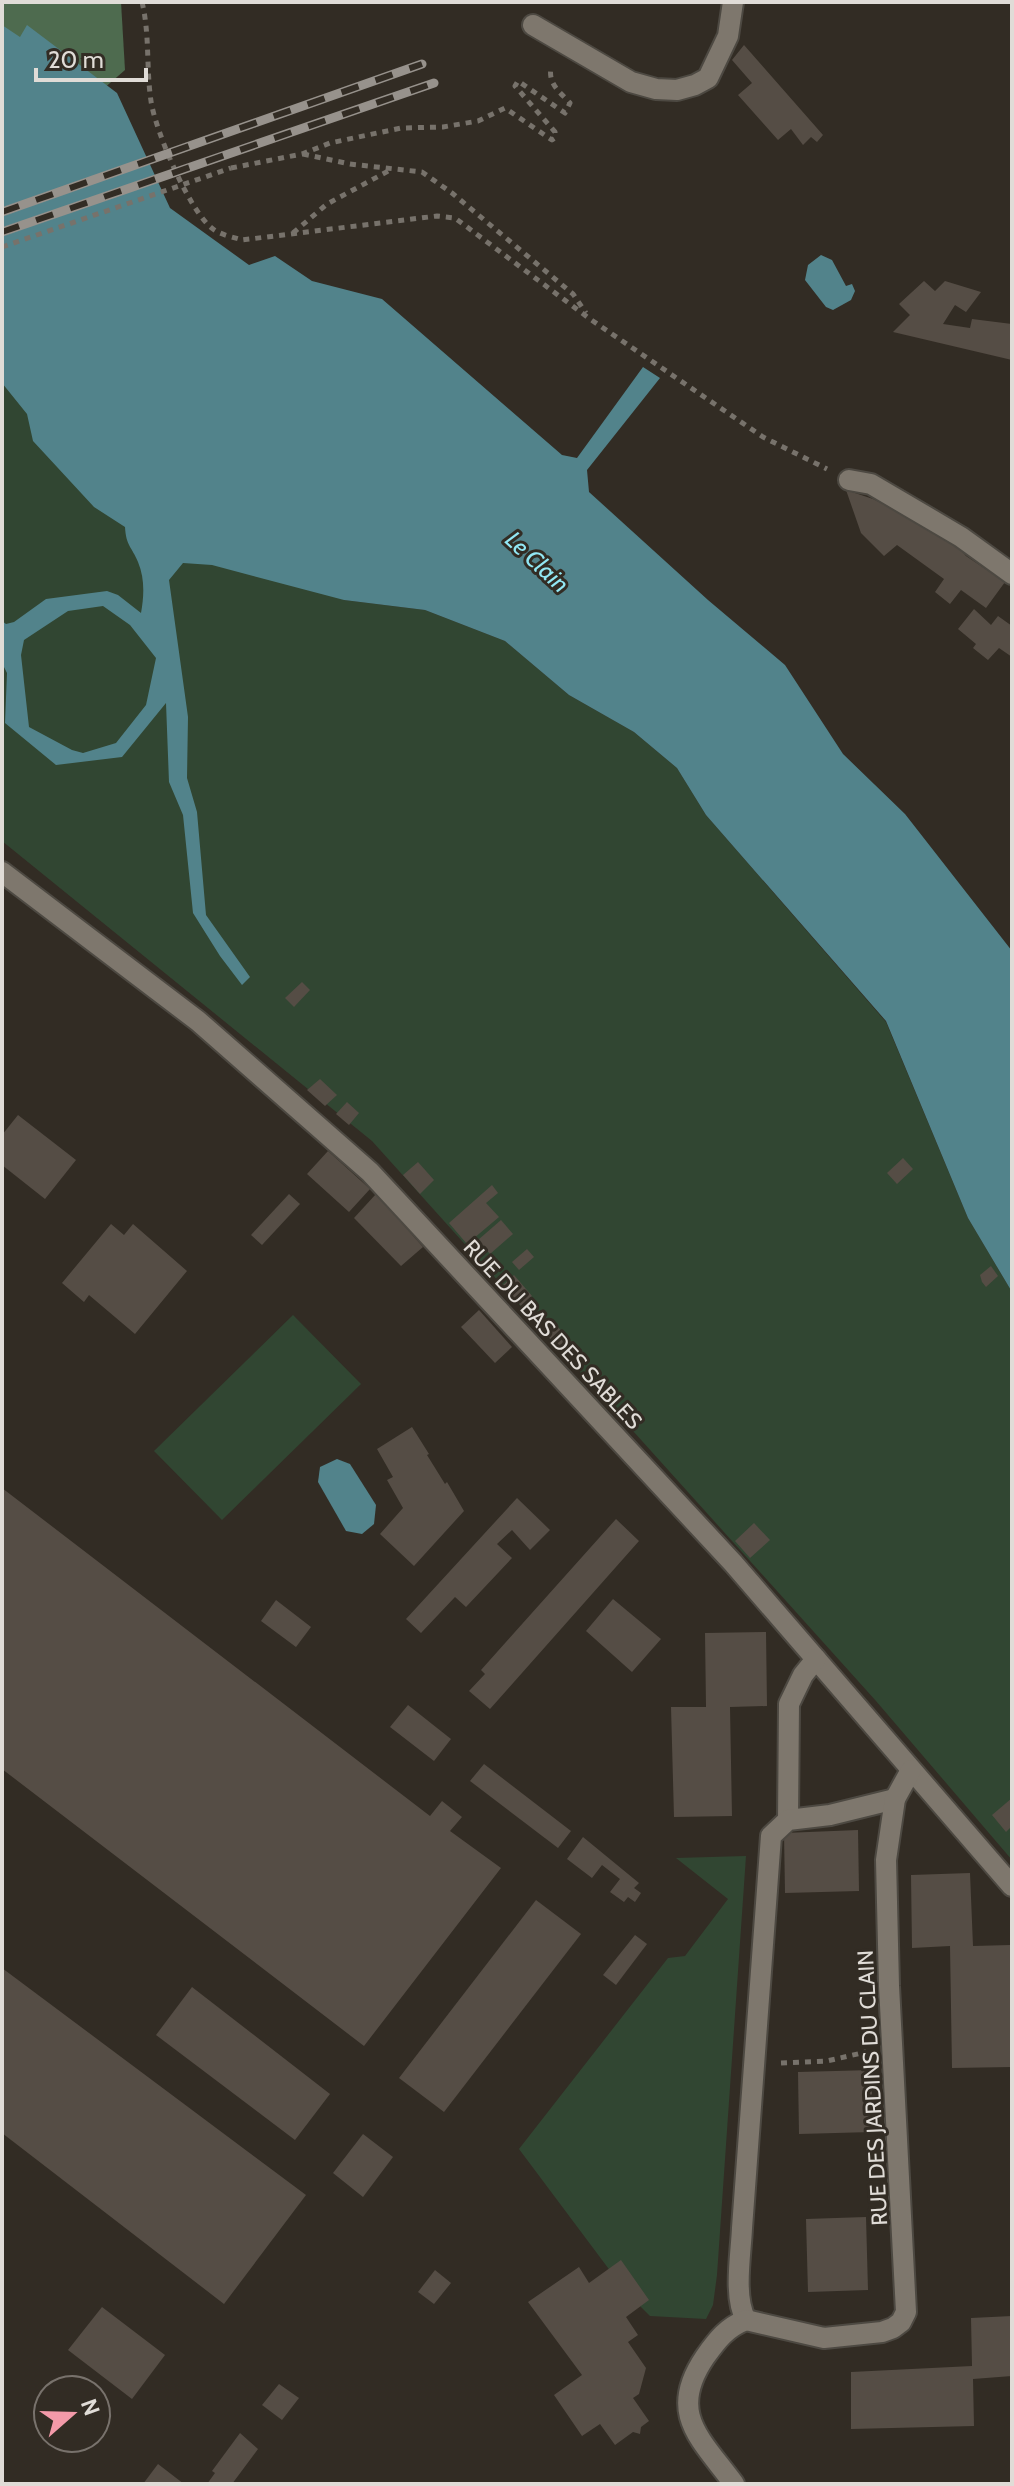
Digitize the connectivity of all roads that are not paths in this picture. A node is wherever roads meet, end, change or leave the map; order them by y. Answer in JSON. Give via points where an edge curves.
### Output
{"nodes":[{"id":1,"x":733,"y":2,"type":"edge"},
{"id":2,"x":533,"y":25,"type":"dead end"},
{"id":3,"x":849,"y":480,"type":"road end"},
{"id":4,"x":1012,"y":574,"type":"edge"},
{"id":5,"x":2,"y":872,"type":"edge"},
{"id":6,"x":816,"y":1659,"type":"junction"},
{"id":7,"x":911,"y":1770,"type":"junction"},
{"id":8,"x":895,"y":1799,"type":"junction"},
{"id":9,"x":788,"y":1820,"type":"junction"},
{"id":10,"x":1012,"y":1886,"type":"edge"},
{"id":11,"x":746,"y":2320,"type":"junction"},
{"id":12,"x":734,"y":2484,"type":"edge"}],
"edges":[{"from":1,"to":2,"type":"street","via":[[728,36],[708,78],[677,90],[631,82]]},
{"from":3,"to":4,"type":"street","via":[[871,484]]},
{"from":5,"to":6,"type":"street","name":"RUE DU BAS DES SABLES","via":[[198,1021],[370,1172]]},
{"from":6,"to":7,"type":"street","name":"RUE DU BAS DES SABLES"},
{"from":6,"to":9,"type":"street","via":[[789,1704]]},
{"from":7,"to":8,"type":"street"},
{"from":7,"to":10,"type":"street","name":"RUE DU BAS DES SABLES"},
{"from":8,"to":9,"type":"street"},
{"from":8,"to":11,"type":"street","name":"RUE DES JARDINS DU CLAIN","via":[[886,1860],[906,2312],[901,2322],[882,2332],[824,2338]]},
{"from":9,"to":11,"type":"street","via":[[771,1836],[767,1874],[739,2293]]},
{"from":11,"to":12,"type":"street","via":[[734,2324],[712,2346],[693,2374],[687,2396],[695,2432]]}]}
